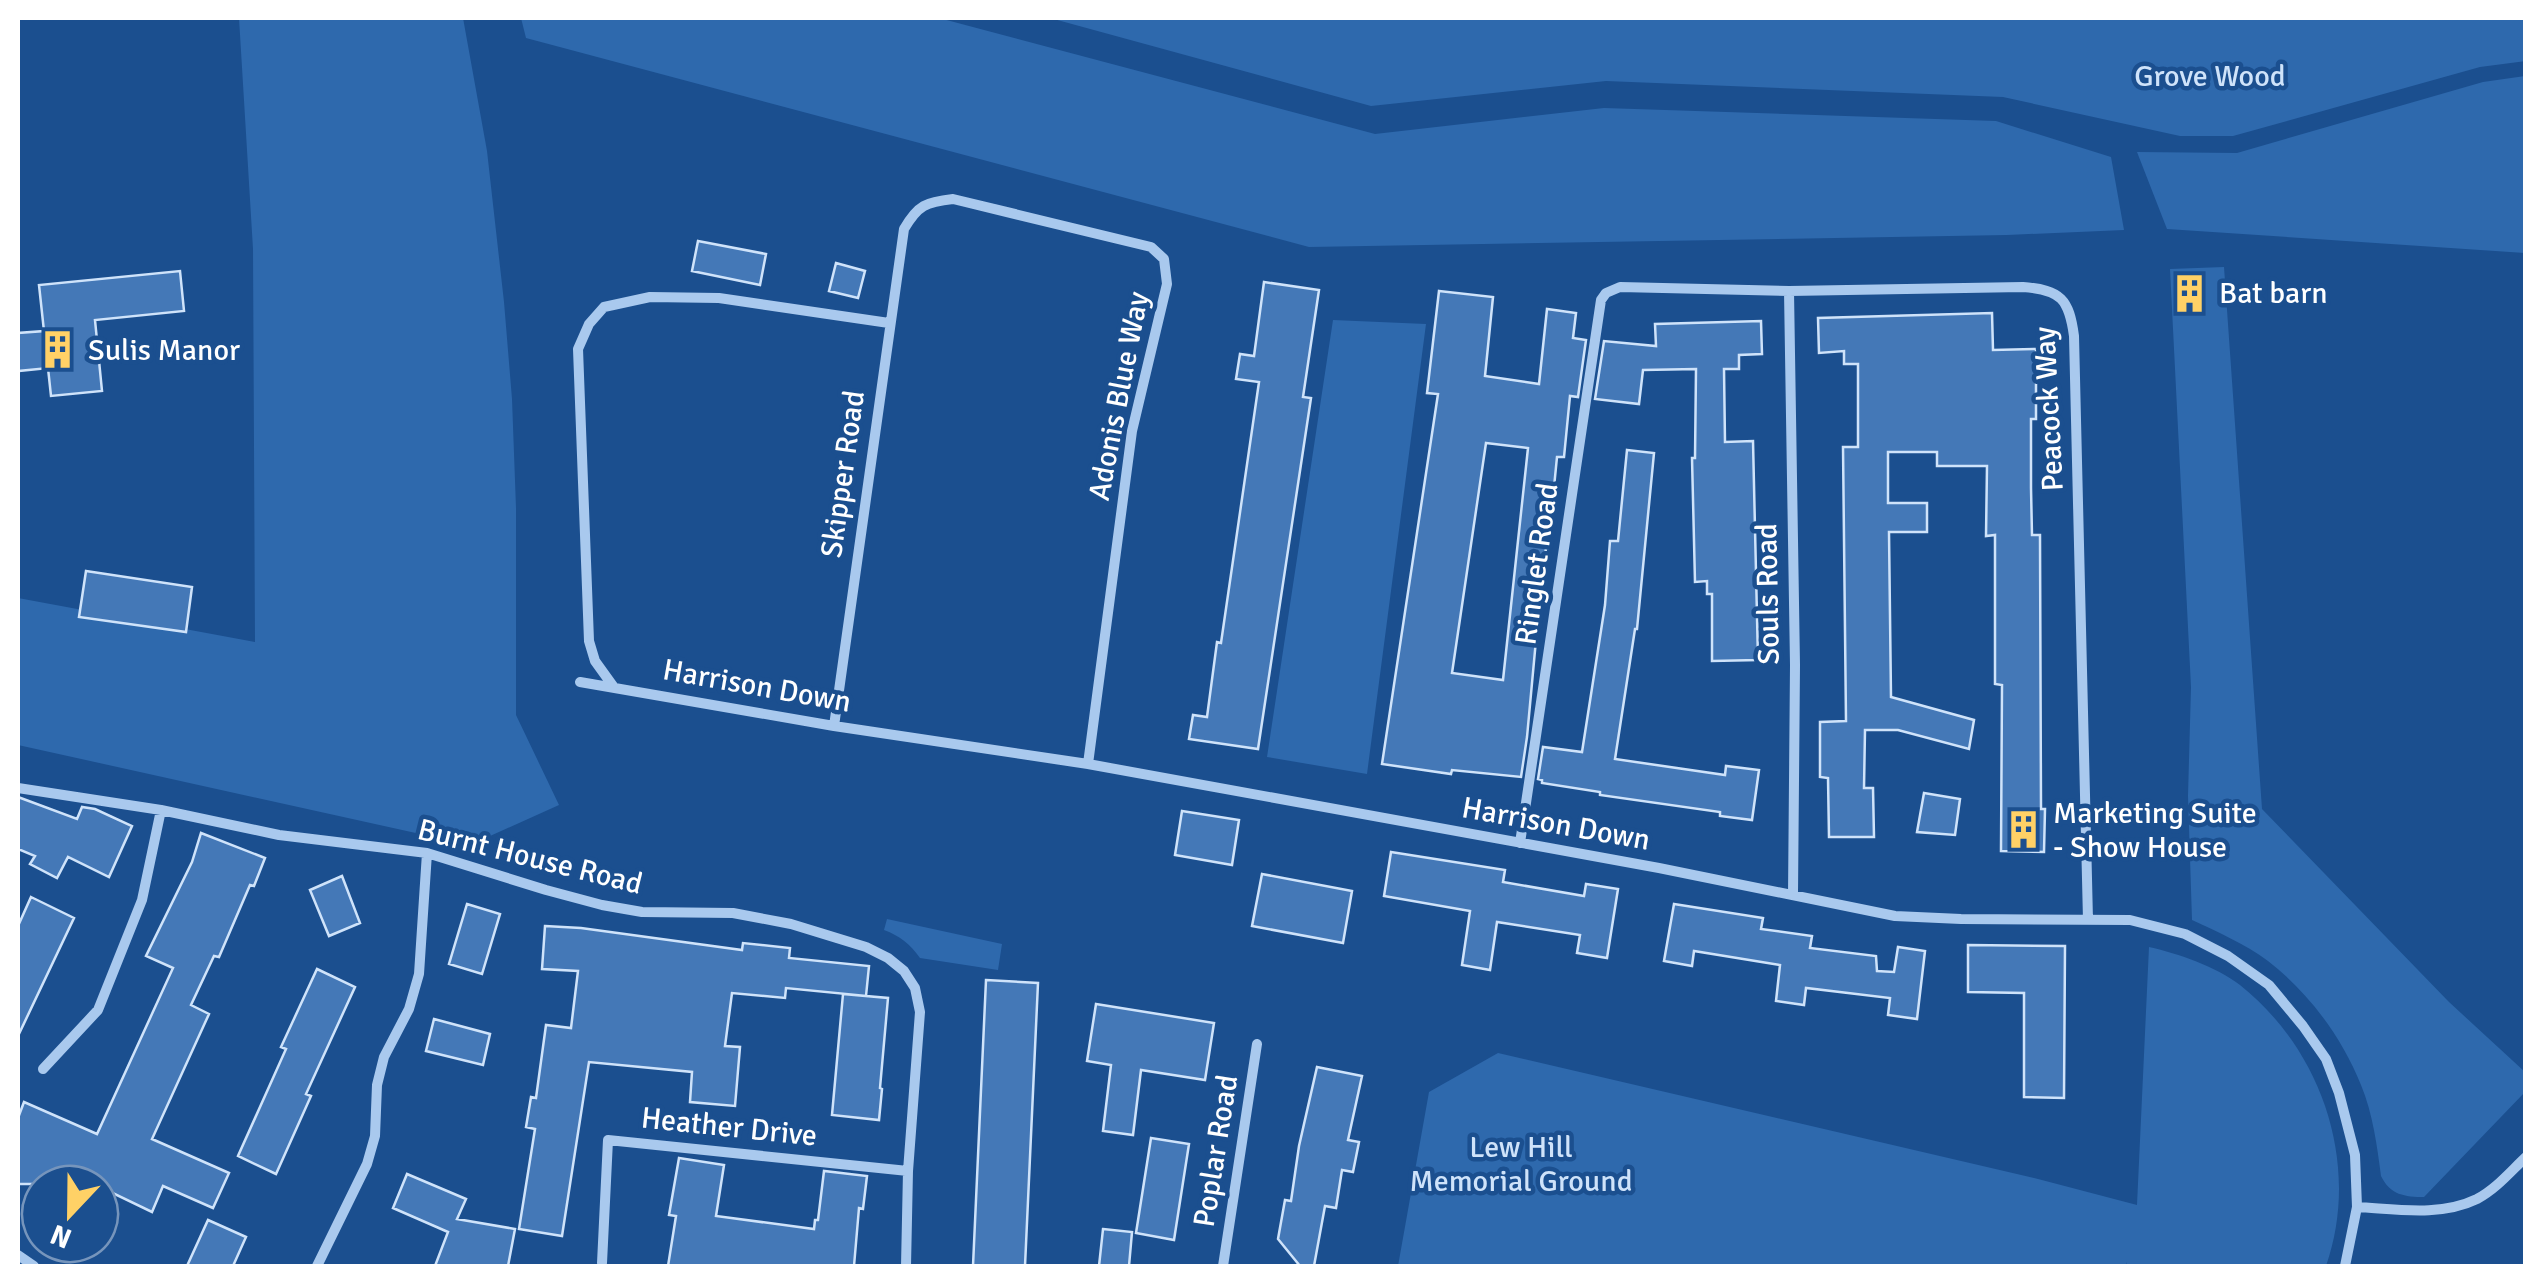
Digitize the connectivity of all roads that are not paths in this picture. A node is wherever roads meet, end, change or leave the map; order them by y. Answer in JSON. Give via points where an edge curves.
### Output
{"nodes":[{"id":1,"x":904,"y":229,"type":"joint"},
{"id":2,"x":1789,"y":291,"type":"junction"},
{"id":3,"x":1606,"y":293,"type":"joint"},
{"id":4,"x":889,"y":323,"type":"junction"},
{"id":5,"x":580,"y":682,"type":"dead end"},
{"id":6,"x":614,"y":687,"type":"junction"},
{"id":7,"x":834,"y":726,"type":"junction"},
{"id":8,"x":1088,"y":764,"type":"junction"},
{"id":9,"x":18,"y":788,"type":"edge"},
{"id":10,"x":161,"y":810,"type":"junction"},
{"id":11,"x":1520,"y":843,"type":"junction"},
{"id":12,"x":426,"y":853,"type":"junction"},
{"id":13,"x":1793,"y":896,"type":"junction"},
{"id":14,"x":2088,"y":920,"type":"junction"},
{"id":15,"x":1257,"y":1044,"type":"dead end"},
{"id":16,"x":43,"y":1069,"type":"dead end"},
{"id":17,"x":2526,"y":1157,"type":"edge"},
{"id":18,"x":908,"y":1171,"type":"junction"},
{"id":19,"x":2357,"y":1206,"type":"junction"},
{"id":20,"x":18,"y":1255,"type":"edge"},
{"id":21,"x":602,"y":1263,"type":"dead end"},
{"id":22,"x":34,"y":1266,"type":"edge"},
{"id":23,"x":317,"y":1266,"type":"edge"},
{"id":24,"x":906,"y":1266,"type":"edge"},
{"id":25,"x":1223,"y":1266,"type":"edge"},
{"id":26,"x":2345,"y":1266,"type":"edge"}],
"edges":[{"from":1,"to":4,"type":"street","name":"Skipper Road"},
{"from":1,"to":8,"type":"street","name":"Adonis Blue Way","via":[[914,211],[952,199],[1152,247],[1164,259],[1167,284],[1132,432]]},
{"from":2,"to":3,"type":"street","name":"Peacock Way"},
{"from":2,"to":13,"type":"street","name":"Souls Road"},
{"from":2,"to":14,"type":"street","name":"Peacock Way","via":[[2022,287],[2064,298],[2074,336]]},
{"from":3,"to":11,"type":"street","name":"Ringlet Road"},
{"from":4,"to":6,"type":"street","via":[[719,298],[650,297],[604,307],[588,324],[578,349],[590,641],[594,661]]},
{"from":4,"to":7,"type":"street","name":"Skipper Road"},
{"from":5,"to":6,"type":"street","name":"Harrison Down"},
{"from":6,"to":7,"type":"street","name":"Harrison Down"},
{"from":7,"to":8,"type":"street","name":"Harrison Down"},
{"from":8,"to":11,"type":"street","name":"Harrison Down"},
{"from":9,"to":10,"type":"street","name":"Burnt House Road"},
{"from":10,"to":12,"type":"street","name":"Burnt House Road","via":[[279,835]]},
{"from":10,"to":16,"type":"street","via":[[142,900],[98,1010]]},
{"from":11,"to":13,"type":"street","name":"Harrison Down"},
{"from":12,"to":18,"type":"street","name":"Burnt House Road","via":[[602,905],[791,924],[888,958],[915,988],[920,1012]]},
{"from":12,"to":23,"type":"street","via":[[419,974],[384,1057],[367,1164]]},
{"from":13,"to":14,"type":"street","name":"Harrison Down","via":[[1895,916]]},
{"from":14,"to":19,"type":"street","name":"Harrison Down","via":[[2130,920],[2185,934],[2269,985],[2326,1059],[2340,1094],[2355,1155]]},
{"from":15,"to":25,"type":"street","name":"Poplar Road"},
{"from":17,"to":19,"type":"street","via":[[2478,1198],[2456,1206]]},
{"from":18,"to":21,"type":"street","name":"Heather Drive","via":[[608,1140]]},
{"from":18,"to":24,"type":"street","name":"Burnt House Road"},
{"from":19,"to":26,"type":"street","name":"Harrison Down"},
{"from":20,"to":22,"type":"street"}]}
